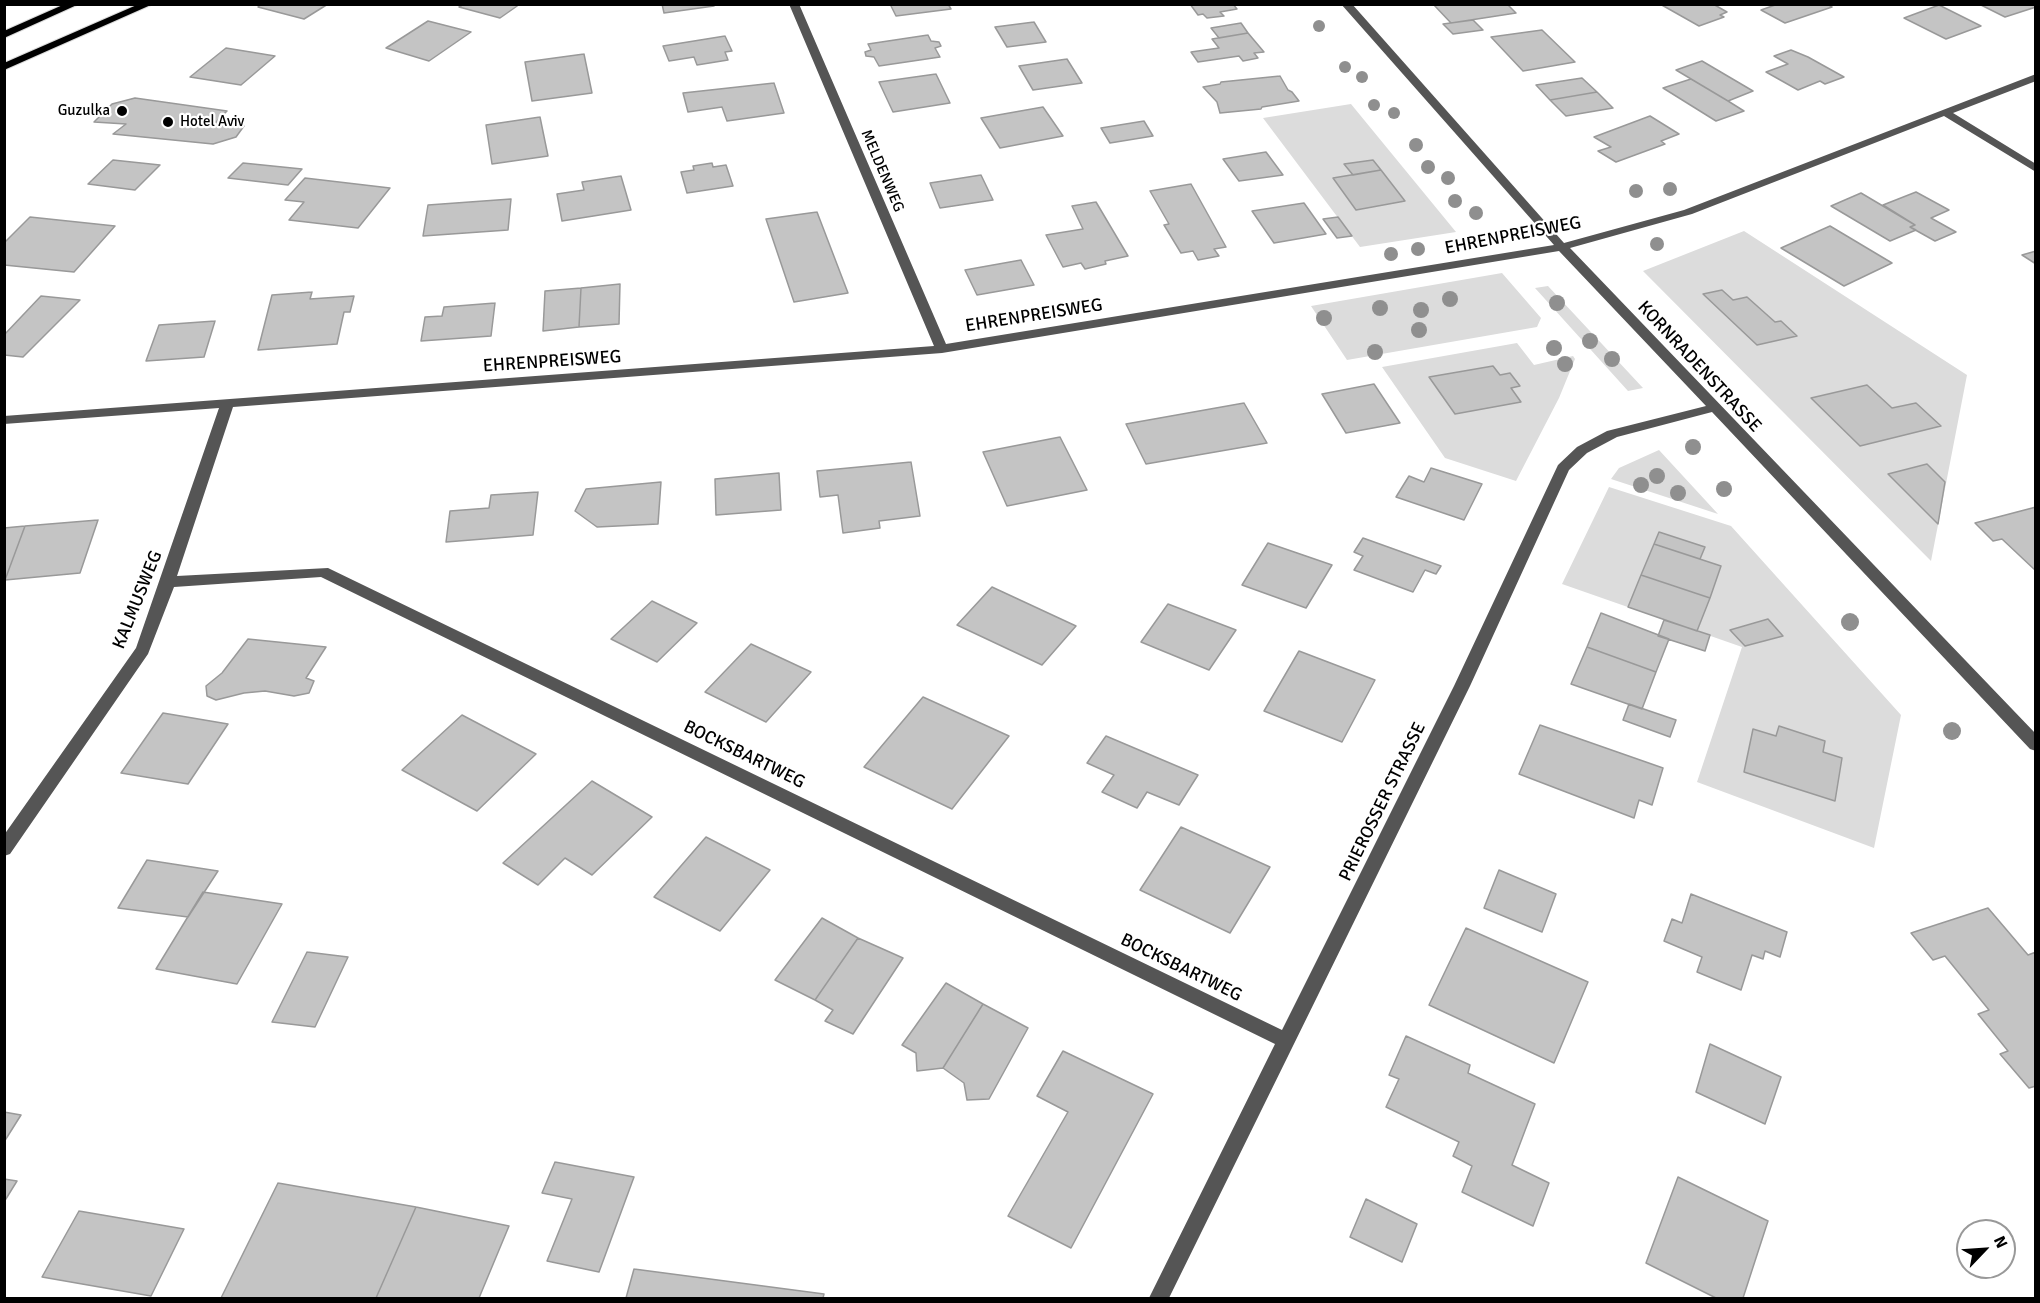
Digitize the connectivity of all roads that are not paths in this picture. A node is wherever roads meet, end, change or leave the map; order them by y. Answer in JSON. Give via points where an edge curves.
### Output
{"nodes":[{"id":1,"x":74,"y":4,"type":"edge"},
{"id":2,"x":794,"y":4,"type":"edge"},
{"id":3,"x":1346,"y":4,"type":"edge"},
{"id":4,"x":142,"y":5,"type":"edge"},
{"id":5,"x":4,"y":35,"type":"edge"},
{"id":6,"x":4,"y":67,"type":"edge"},
{"id":7,"x":2036,"y":77,"type":"edge"},
{"id":8,"x":1946,"y":113,"type":"junction"},
{"id":9,"x":2036,"y":169,"type":"edge"},
{"id":10,"x":1562,"y":247,"type":"junction"},
{"id":11,"x":942,"y":349,"type":"junction"},
{"id":12,"x":227,"y":404,"type":"junction"},
{"id":13,"x":1713,"y":408,"type":"junction"},
{"id":14,"x":4,"y":420,"type":"edge"},
{"id":15,"x":168,"y":582,"type":"junction"},
{"id":16,"x":2036,"y":746,"type":"edge"},
{"id":17,"x":4,"y":849,"type":"edge"},
{"id":18,"x":1287,"y":1041,"type":"junction"},
{"id":19,"x":1159,"y":1299,"type":"edge"}],
"edges":[{"from":1,"to":5,"type":"main road"},
{"from":2,"to":11,"type":"street","name":"MELDENWEG"},
{"from":3,"to":10,"type":"street","name":"KORNRADENSTRASSE"},
{"from":4,"to":6,"type":"main road"},
{"from":7,"to":8,"type":"street","name":"EHRENPREISWEG"},
{"from":8,"to":9,"type":"street"},
{"from":8,"to":10,"type":"street","name":"EHRENPREISWEG","via":[[1688,212]]},
{"from":10,"to":11,"type":"street","name":"EHRENPREISWEG"},
{"from":10,"to":13,"type":"street","name":"KORNRADENSTRASSE"},
{"from":11,"to":12,"type":"street","name":"EHRENPREISWEG"},
{"from":12,"to":14,"type":"street","name":"EHRENPREISWEG"},
{"from":12,"to":15,"type":"street","name":"KALMUSWEG"},
{"from":13,"to":16,"type":"street","name":"KORNRADENSTRASSE"},
{"from":13,"to":18,"type":"street","name":"PRIEROSSER STRASSE","via":[[1612,434],[1582,450],[1563,468],[1462,686]]},
{"from":15,"to":17,"type":"street","name":"KALMUSWEG","via":[[142,650]]},
{"from":15,"to":18,"type":"street","name":"BOCKSBARTWEG","via":[[323,572]]},
{"from":18,"to":19,"type":"street","name":"PRIEROSSER STRASSE"}]}
